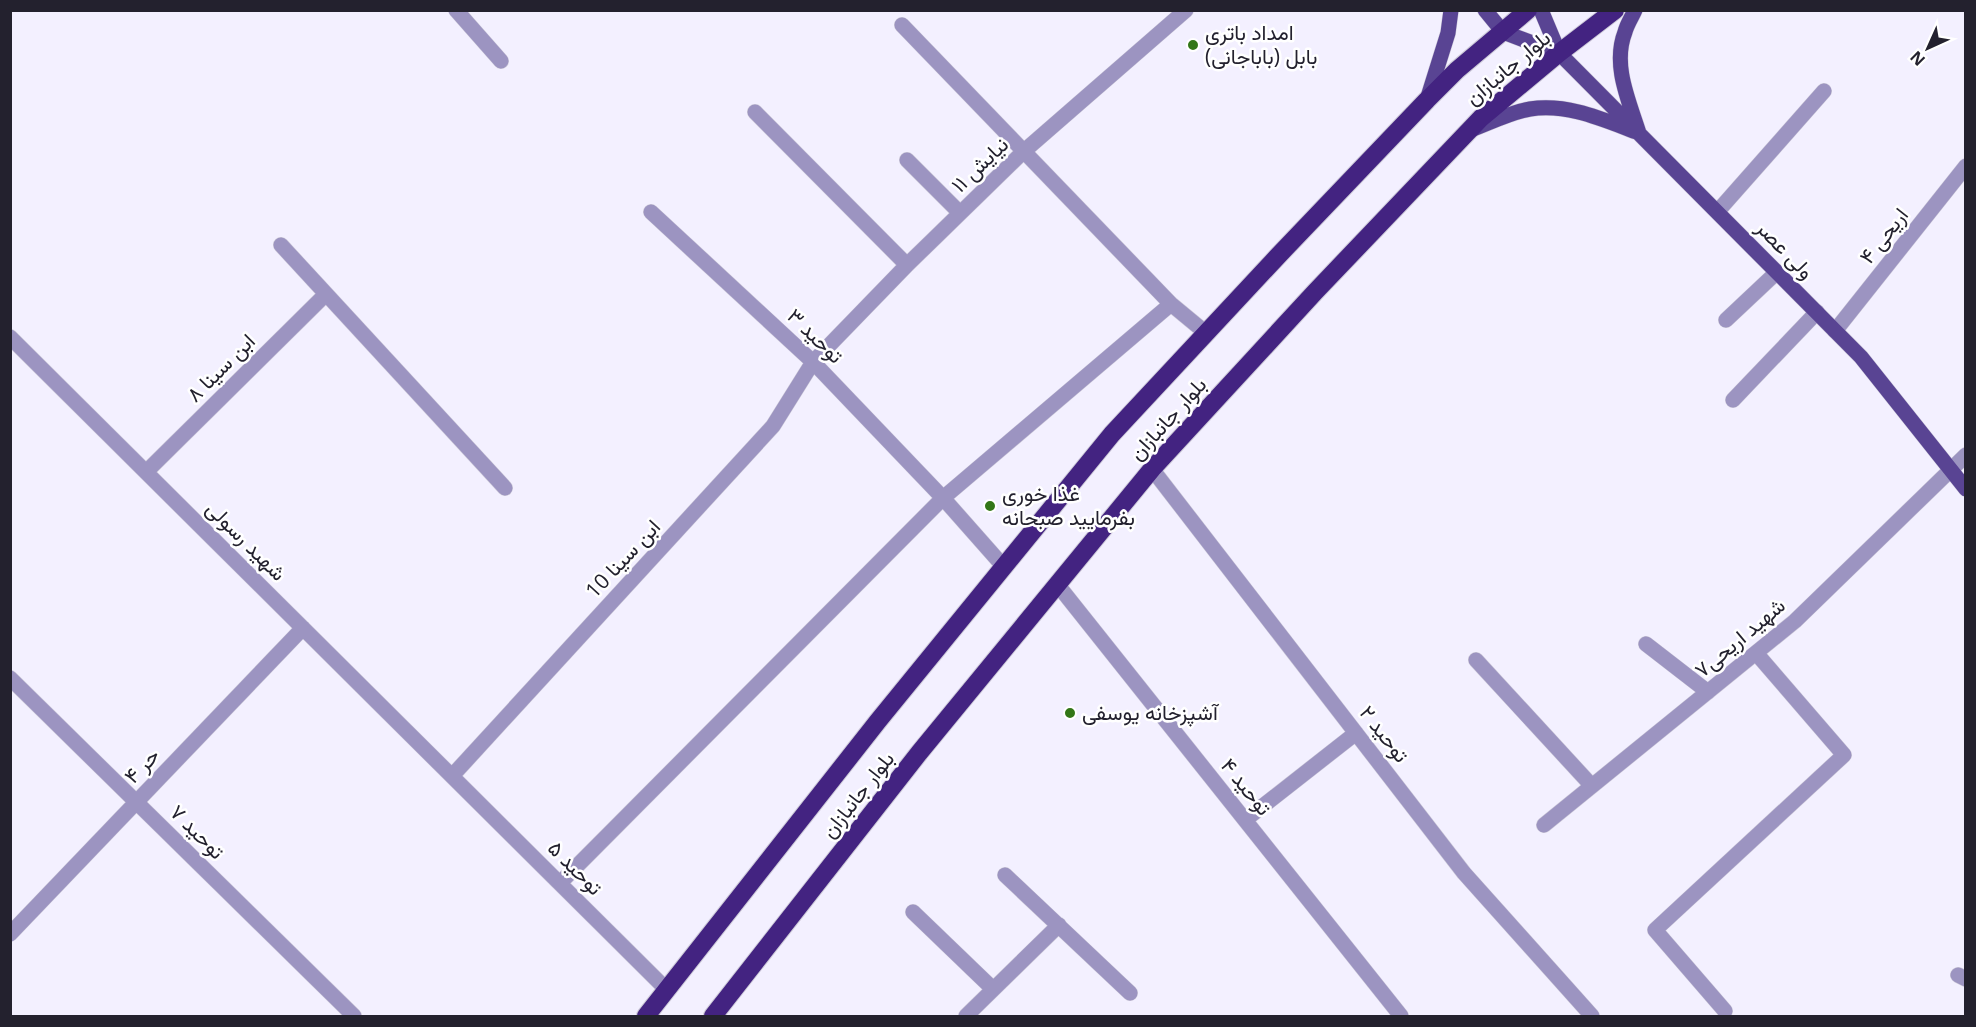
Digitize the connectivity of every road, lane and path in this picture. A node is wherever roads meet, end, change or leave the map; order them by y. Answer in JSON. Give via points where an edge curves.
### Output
{"nodes":[{"id":1,"x":456,"y":10,"type":"edge"},
{"id":2,"x":1186,"y":10,"type":"edge"},
{"id":3,"x":1451,"y":10,"type":"edge"},
{"id":4,"x":1485,"y":10,"type":"edge"},
{"id":5,"x":1528,"y":10,"type":"edge"},
{"id":6,"x":1541,"y":10,"type":"edge"},
{"id":7,"x":1615,"y":10,"type":"edge"},
{"id":8,"x":1635,"y":10,"type":"edge"},
{"id":9,"x":1167,"y":16,"type":"edge"},
{"id":10,"x":902,"y":25,"type":"dead end"},
{"id":11,"x":1503,"y":32,"type":"junction"},
{"id":12,"x":1559,"y":53,"type":"junction"},
{"id":13,"x":501,"y":61,"type":"dead end"},
{"id":14,"x":1824,"y":91,"type":"dead end"},
{"id":15,"x":1427,"y":100,"type":"junction"},
{"id":16,"x":755,"y":112,"type":"dead end"},
{"id":17,"x":1468,"y":131,"type":"junction"},
{"id":18,"x":1639,"y":133,"type":"junction"},
{"id":19,"x":1023,"y":152,"type":"junction"},
{"id":20,"x":907,"y":160,"type":"dead end"},
{"id":21,"x":1965,"y":166,"type":"edge"},
{"id":22,"x":1718,"y":211,"type":"junction"},
{"id":23,"x":651,"y":212,"type":"dead end"},
{"id":24,"x":960,"y":213,"type":"junction"},
{"id":25,"x":281,"y":245,"type":"dead end"},
{"id":26,"x":907,"y":266,"type":"junction"},
{"id":27,"x":1777,"y":272,"type":"junction"},
{"id":28,"x":326,"y":294,"type":"junction"},
{"id":29,"x":1171,"y":304,"type":"junction"},
{"id":30,"x":1817,"y":312,"type":"junction"},
{"id":31,"x":1726,"y":320,"type":"dead end"},
{"id":32,"x":1835,"y":331,"type":"junction"},
{"id":33,"x":1206,"y":333,"type":"junction"},
{"id":34,"x":10,"y":337,"type":"edge"},
{"id":35,"x":813,"y":362,"type":"junction"},
{"id":36,"x":1733,"y":400,"type":"dead end"},
{"id":37,"x":1965,"y":455,"type":"edge"},
{"id":38,"x":1152,"y":469,"type":"junction"},
{"id":39,"x":1951,"y":471,"type":"junction"},
{"id":40,"x":146,"y":472,"type":"junction"},
{"id":41,"x":505,"y":488,"type":"dead end"},
{"id":42,"x":1965,"y":489,"type":"edge"},
{"id":43,"x":943,"y":498,"type":"junction"},
{"id":44,"x":1004,"y":567,"type":"junction"},
{"id":45,"x":1057,"y":584,"type":"junction"},
{"id":46,"x":303,"y":628,"type":"junction"},
{"id":47,"x":1646,"y":644,"type":"dead end"},
{"id":48,"x":1756,"y":652,"type":"junction"},
{"id":49,"x":1476,"y":660,"type":"dead end"},
{"id":50,"x":10,"y":678,"type":"edge"},
{"id":51,"x":1708,"y":692,"type":"junction"},
{"id":52,"x":1356,"y":733,"type":"junction"},
{"id":53,"x":452,"y":776,"type":"junction"},
{"id":54,"x":1593,"y":786,"type":"junction"},
{"id":55,"x":137,"y":802,"type":"junction"},
{"id":56,"x":1245,"y":820,"type":"junction"},
{"id":57,"x":1544,"y":825,"type":"dead end"},
{"id":58,"x":1005,"y":875,"type":"dead end"},
{"id":59,"x":560,"y":883,"type":"junction"},
{"id":60,"x":913,"y":912,"type":"dead end"},
{"id":61,"x":1059,"y":925,"type":"junction"},
{"id":62,"x":10,"y":934,"type":"edge"},
{"id":63,"x":993,"y":989,"type":"junction"},
{"id":64,"x":668,"y":990,"type":"junction"},
{"id":65,"x":1130,"y":993,"type":"dead end"},
{"id":66,"x":1725,"y":1011,"type":"dead end"},
{"id":67,"x":354,"y":1017,"type":"edge"},
{"id":68,"x":646,"y":1017,"type":"edge"},
{"id":69,"x":713,"y":1017,"type":"edge"},
{"id":70,"x":966,"y":1017,"type":"edge"},
{"id":71,"x":1401,"y":1017,"type":"edge"},
{"id":72,"x":1592,"y":1017,"type":"edge"}],
"edges":[{"from":1,"to":13,"type":"street"},
{"from":2,"to":9,"type":"street","name":"نیایش ۱۱"},
{"from":3,"to":15,"type":"main road","via":[[1448,33]]},
{"from":4,"to":11,"type":"main road"},
{"from":5,"to":11,"type":"highway","name":"بلوار جانبازان"},
{"from":6,"to":12,"type":"main road"},
{"from":7,"to":12,"type":"highway","name":"بلوار جانبازان"},
{"from":8,"to":18,"type":"main road","via":[[1624,32],[1620,56],[1624,86]]},
{"from":9,"to":19,"type":"street","name":"نیایش ۱۱"},
{"from":10,"to":19,"type":"street"},
{"from":11,"to":12,"type":"main road"},
{"from":11,"to":15,"type":"highway","name":"بلوار جانبازان"},
{"from":12,"to":17,"type":"highway","name":"بلوار جانبازان"},
{"from":12,"to":18,"type":"main road","name":"ولی عصر"},
{"from":14,"to":22,"type":"street"},
{"from":15,"to":33,"type":"highway","name":"بلوار جانبازان"},
{"from":16,"to":26,"type":"street"},
{"from":17,"to":18,"type":"main road","via":[[1528,109],[1557,108],[1591,115]]},
{"from":17,"to":38,"type":"highway","name":"بلوار جانبازان"},
{"from":18,"to":22,"type":"main road","name":"ولی عصر"},
{"from":19,"to":24,"type":"street","name":"نیایش ۱۱"},
{"from":19,"to":29,"type":"street"},
{"from":20,"to":24,"type":"street"},
{"from":21,"to":32,"type":"street","name":"اریحی ۴"},
{"from":22,"to":27,"type":"main road","name":"ولی عصر"},
{"from":23,"to":35,"type":"street","name":"توحید ۳"},
{"from":24,"to":26,"type":"street","name":"نیایش ۱۱"},
{"from":25,"to":28,"type":"street"},
{"from":26,"to":35,"type":"street","name":"نیایش ۱۱"},
{"from":27,"to":30,"type":"main road","name":"ولی عصر"},
{"from":27,"to":31,"type":"street"},
{"from":28,"to":40,"type":"street","name":"ابن سینا ۸"},
{"from":28,"to":41,"type":"street"},
{"from":29,"to":33,"type":"street"},
{"from":29,"to":43,"type":"street"},
{"from":30,"to":32,"type":"main road","name":"ولی عصر"},
{"from":30,"to":36,"type":"street"},
{"from":32,"to":39,"type":"main road","name":"ولی عصر","via":[[1861,357]]},
{"from":33,"to":44,"type":"highway","name":"بلوار جانبازان","via":[[1112,434]]},
{"from":34,"to":40,"type":"street","name":"شهید رسولی"},
{"from":35,"to":43,"type":"street","name":"توحید ۳"},
{"from":35,"to":53,"type":"street","name":"ابن سینا 10","via":[[773,426]]},
{"from":37,"to":39,"type":"street","name":"شهید اریحی۷"},
{"from":38,"to":45,"type":"highway","name":"بلوار جانبازان"},
{"from":38,"to":52,"type":"street","name":"توحید ۲"},
{"from":39,"to":42,"type":"main road","name":"ولی عصر"},
{"from":39,"to":48,"type":"street","name":"شهید اریحی۷","via":[[1795,621]]},
{"from":40,"to":46,"type":"street","name":"شهید رسولی"},
{"from":43,"to":44,"type":"street","name":"توحید ۳"},
{"from":43,"to":59,"type":"street"},
{"from":44,"to":64,"type":"highway","name":"بلوار جانبازان"},
{"from":45,"to":56,"type":"street","name":"توحید ۴"},
{"from":45,"to":69,"type":"highway","name":"بلوار جانبازان"},
{"from":46,"to":53,"type":"street","name":"شهید رسولی"},
{"from":46,"to":55,"type":"street","name":"حر ۴"},
{"from":47,"to":51,"type":"street"},
{"from":48,"to":51,"type":"street","name":"شهید اریحی۷"},
{"from":48,"to":66,"type":"street","via":[[1844,755],[1655,930]]},
{"from":49,"to":54,"type":"street"},
{"from":50,"to":55,"type":"street","name":"توحید ۷"},
{"from":51,"to":54,"type":"street","name":"شهید اریحی۷"},
{"from":52,"to":56,"type":"street"},
{"from":52,"to":72,"type":"street","name":"توحید ۲","via":[[1464,873]]},
{"from":53,"to":59,"type":"street","name":"توحید ۵"},
{"from":54,"to":57,"type":"street","name":"شهید اریحی۷"},
{"from":55,"to":62,"type":"street","name":"حر ۴"},
{"from":55,"to":67,"type":"street","name":"توحید ۷"},
{"from":56,"to":71,"type":"street","name":"توحید ۴"},
{"from":58,"to":61,"type":"street"},
{"from":59,"to":64,"type":"street","name":"توحید ۵"},
{"from":60,"to":63,"type":"street"},
{"from":61,"to":63,"type":"street"},
{"from":61,"to":65,"type":"street"},
{"from":63,"to":70,"type":"street"},
{"from":64,"to":68,"type":"highway","name":"بلوار جانبازان"}]}
